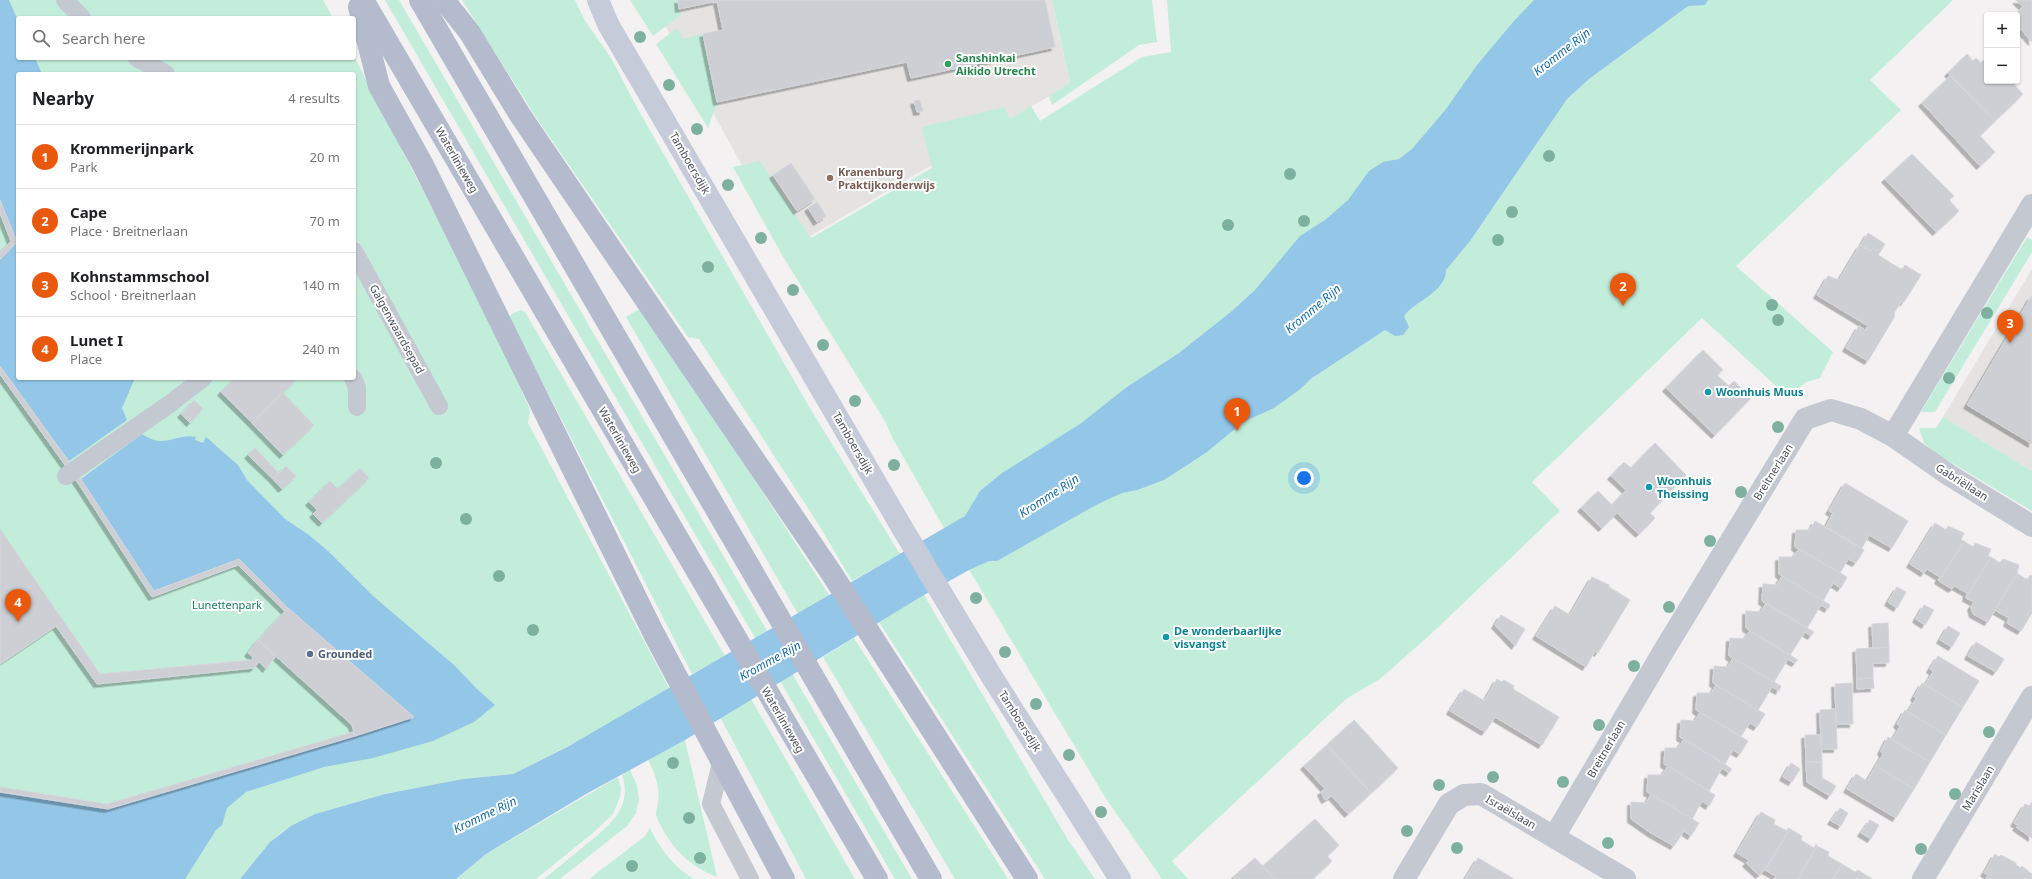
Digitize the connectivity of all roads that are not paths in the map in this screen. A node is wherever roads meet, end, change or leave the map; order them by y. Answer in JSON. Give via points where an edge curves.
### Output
{"nodes":[{"id":1,"x":65,"y":0,"type":"edge"},
{"id":2,"x":357,"y":0,"type":"edge"},
{"id":3,"x":364,"y":0,"type":"edge"},
{"id":4,"x":420,"y":0,"type":"edge"},
{"id":5,"x":444,"y":0,"type":"edge"},
{"id":6,"x":598,"y":0,"type":"edge"},
{"id":7,"x":80,"y":16,"type":"edge"},
{"id":8,"x":142,"y":60,"type":"edge"},
{"id":9,"x":162,"y":72,"type":"edge"},
{"id":10,"x":2032,"y":205,"type":"edge"},
{"id":11,"x":356,"y":255,"type":"edge"},
{"id":12,"x":200,"y":380,"type":"edge"},
{"id":13,"x":354,"y":380,"type":"edge"},
{"id":14,"x":440,"y":406,"type":"dead end"},
{"id":15,"x":357,"y":408,"type":"dead end"},
{"id":16,"x":1893,"y":436,"type":"junction"},
{"id":17,"x":66,"y":476,"type":"dead end"},
{"id":18,"x":2032,"y":526,"type":"edge"},
{"id":19,"x":2032,"y":697,"type":"edge"},
{"id":20,"x":719,"y":755,"type":"junction"},
{"id":21,"x":1554,"y":837,"type":"junction"},
{"id":22,"x":750,"y":879,"type":"edge"},
{"id":23,"x":784,"y":879,"type":"edge"},
{"id":24,"x":877,"y":879,"type":"edge"},
{"id":25,"x":930,"y":879,"type":"edge"},
{"id":26,"x":1027,"y":879,"type":"edge"},
{"id":27,"x":1120,"y":879,"type":"edge"},
{"id":28,"x":1404,"y":879,"type":"edge"},
{"id":29,"x":1625,"y":879,"type":"edge"},
{"id":30,"x":1923,"y":879,"type":"edge"}],
"edges":[{"from":1,"to":7,"type":"lane"},
{"from":2,"to":20,"type":"main road","via":[[379,86],[423,165],[654,634]]},
{"from":3,"to":24,"type":"main road","name":"Waterlinieweg"},
{"from":4,"to":25,"type":"main road"},
{"from":5,"to":26,"type":"main road","via":[[470,33],[520,115],[832,574]]},
{"from":6,"to":27,"type":"street","name":"Tamboersdijk","via":[[608,24],[904,531],[992,677]]},
{"from":8,"to":9,"type":"lane"},
{"from":10,"to":16,"type":"street"},
{"from":11,"to":14,"type":"lane","name":"Galgenwaardsepad"},
{"from":12,"to":17,"type":"lane"},
{"from":13,"to":15,"type":"lane","via":[[357,388]]},
{"from":16,"to":18,"type":"street","name":"Gabriëllaan","via":[[1949,475]]},
{"from":16,"to":21,"type":"street","name":"Breitnerlaan","via":[[1861,419],[1831,410],[1806,419],[1666,647]]},
{"from":19,"to":30,"type":"street","name":"Marislaan"},
{"from":20,"to":22,"type":"lane","via":[[711,804]]},
{"from":20,"to":23,"type":"main road"},
{"from":21,"to":28,"type":"street","name":"Israëlslaan","via":[[1481,794],[1464,795],[1449,804]]},
{"from":21,"to":29,"type":"street","name":"Israëlslaan"}]}
